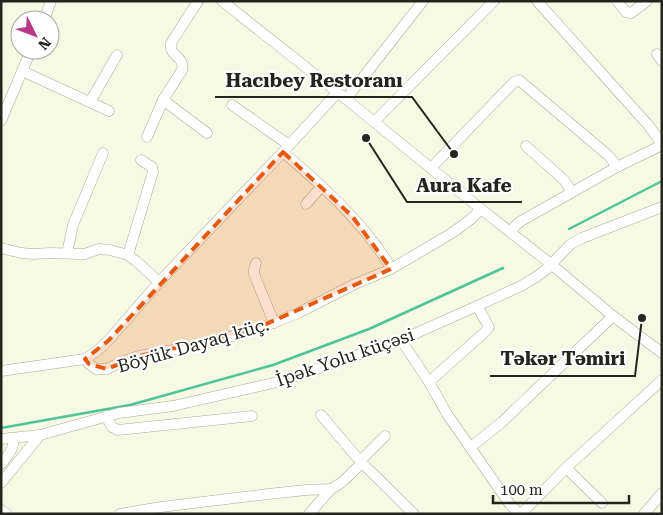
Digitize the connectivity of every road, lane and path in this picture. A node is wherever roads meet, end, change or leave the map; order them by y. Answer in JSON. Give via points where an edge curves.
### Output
{"nodes":[{"id":1,"x":198,"y":1,"type":"edge"},
{"id":2,"x":222,"y":1,"type":"edge"},
{"id":3,"x":423,"y":1,"type":"edge"},
{"id":4,"x":494,"y":1,"type":"edge"},
{"id":5,"x":537,"y":1,"type":"edge"},
{"id":6,"x":617,"y":1,"type":"edge"},
{"id":7,"x":647,"y":1,"type":"edge"},
{"id":8,"x":117,"y":55,"type":"dead end"},
{"id":9,"x":27,"y":60,"type":"edge"},
{"id":10,"x":22,"y":71,"type":"junction"},
{"id":11,"x":337,"y":93,"type":"junction"},
{"id":12,"x":6,"y":97,"type":"edge"},
{"id":13,"x":346,"y":99,"type":"junction"},
{"id":14,"x":163,"y":100,"type":"junction"},
{"id":15,"x":90,"y":102,"type":"junction"},
{"id":16,"x":232,"y":105,"type":"dead end"},
{"id":17,"x":110,"y":111,"type":"dead end"},
{"id":18,"x":1,"y":121,"type":"edge"},
{"id":19,"x":374,"y":122,"type":"junction"},
{"id":20,"x":207,"y":133,"type":"dead end"},
{"id":21,"x":147,"y":137,"type":"dead end"},
{"id":22,"x":662,"y":145,"type":"edge"},
{"id":23,"x":526,"y":146,"type":"dead end"},
{"id":24,"x":286,"y":148,"type":"junction"},
{"id":25,"x":103,"y":153,"type":"dead end"},
{"id":26,"x":141,"y":160,"type":"dead end"},
{"id":27,"x":617,"y":167,"type":"junction"},
{"id":28,"x":431,"y":168,"type":"junction"},
{"id":29,"x":322,"y":186,"type":"junction"},
{"id":30,"x":572,"y":192,"type":"junction"},
{"id":31,"x":306,"y":204,"type":"dead end"},
{"id":32,"x":661,"y":208,"type":"edge"},
{"id":33,"x":481,"y":210,"type":"junction"},
{"id":34,"x":511,"y":233,"type":"junction"},
{"id":35,"x":1,"y":248,"type":"edge"},
{"id":36,"x":66,"y":253,"type":"junction"},
{"id":37,"x":128,"y":255,"type":"junction"},
{"id":38,"x":256,"y":263,"type":"dead end"},
{"id":39,"x":552,"y":265,"type":"junction"},
{"id":40,"x":391,"y":270,"type":"junction"},
{"id":41,"x":159,"y":282,"type":"junction"},
{"id":42,"x":477,"y":306,"type":"junction"},
{"id":43,"x":613,"y":316,"type":"junction"},
{"id":44,"x":274,"y":322,"type":"junction"},
{"id":45,"x":400,"y":340,"type":"junction"},
{"id":46,"x":662,"y":353,"type":"edge"},
{"id":47,"x":85,"y":358,"type":"junction"},
{"id":48,"x":1,"y":372,"type":"edge"},
{"id":49,"x":662,"y":380,"type":"edge"},
{"id":50,"x":429,"y":382,"type":"junction"},
{"id":51,"x":321,"y":415,"type":"dead end"},
{"id":52,"x":106,"y":416,"type":"junction"},
{"id":53,"x":252,"y":416,"type":"dead end"},
{"id":54,"x":40,"y":435,"type":"junction"},
{"id":55,"x":385,"y":436,"type":"dead end"},
{"id":56,"x":14,"y":438,"type":"junction"},
{"id":57,"x":1,"y":440,"type":"edge"},
{"id":58,"x":470,"y":447,"type":"junction"},
{"id":59,"x":361,"y":462,"type":"junction"},
{"id":60,"x":1,"y":464,"type":"edge"},
{"id":61,"x":566,"y":468,"type":"junction"},
{"id":62,"x":1,"y":482,"type":"edge"},
{"id":63,"x":331,"y":489,"type":"junction"},
{"id":64,"x":662,"y":493,"type":"edge"},
{"id":65,"x":602,"y":503,"type":"dead end"},
{"id":66,"x":1,"y":510,"type":"edge"},
{"id":67,"x":7,"y":514,"type":"edge"},
{"id":68,"x":120,"y":514,"type":"edge"},
{"id":69,"x":310,"y":514,"type":"edge"},
{"id":70,"x":414,"y":514,"type":"edge"},
{"id":71,"x":520,"y":514,"type":"edge"},
{"id":72,"x":644,"y":514,"type":"edge"}],
"edges":[{"from":1,"to":14,"type":"street","via":[[172,44],[173,52],[184,65]]},
{"from":2,"to":11,"type":"street"},
{"from":3,"to":13,"type":"street"},
{"from":4,"to":19,"type":"street"},
{"from":5,"to":22,"type":"street","via":[[649,126]]},
{"from":6,"to":7,"type":"street","via":[[630,13]]},
{"from":8,"to":15,"type":"street"},
{"from":9,"to":10,"type":"street"},
{"from":10,"to":12,"type":"street"},
{"from":10,"to":15,"type":"street"},
{"from":11,"to":13,"type":"street"},
{"from":11,"to":24,"type":"street"},
{"from":12,"to":18,"type":"street"},
{"from":13,"to":19,"type":"street"},
{"from":14,"to":20,"type":"street"},
{"from":14,"to":21,"type":"street"},
{"from":15,"to":17,"type":"street"},
{"from":16,"to":24,"type":"street"},
{"from":19,"to":28,"type":"street"},
{"from":22,"to":27,"type":"street"},
{"from":23,"to":30,"type":"street","via":[[564,180]]},
{"from":24,"to":29,"type":"street"},
{"from":24,"to":41,"type":"street"},
{"from":25,"to":36,"type":"street","via":[[73,225]]},
{"from":26,"to":37,"type":"street","via":[[152,167],[153,172]]},
{"from":27,"to":28,"type":"street","via":[[609,156],[519,80]]},
{"from":27,"to":30,"type":"street"},
{"from":28,"to":33,"type":"street"},
{"from":29,"to":31,"type":"street"},
{"from":29,"to":40,"type":"street","via":[[352,216],[383,254]]},
{"from":30,"to":34,"type":"street","via":[[521,221]]},
{"from":32,"to":39,"type":"street","name":"İpək Yolu küçəsi","via":[[582,238]]},
{"from":33,"to":34,"type":"street"},
{"from":33,"to":40,"type":"street","name":"Böyük Dayaq küç.","via":[[452,233]]},
{"from":34,"to":39,"type":"street"},
{"from":35,"to":36,"type":"street","via":[[33,254]]},
{"from":36,"to":37,"type":"street","via":[[85,254],[99,249]]},
{"from":37,"to":41,"type":"street"},
{"from":38,"to":44,"type":"street","via":[[254,274]]},
{"from":39,"to":42,"type":"street","name":"İpək Yolu küçəsi","via":[[521,286]]},
{"from":39,"to":43,"type":"street"},
{"from":40,"to":44,"type":"street","name":"Böyük Dayaq küç."},
{"from":41,"to":47,"type":"street","via":[[108,341]]},
{"from":42,"to":45,"type":"street","name":"İpək Yolu küçəsi"},
{"from":42,"to":50,"type":"street","via":[[489,327],[486,332]]},
{"from":43,"to":46,"type":"street"},
{"from":43,"to":58,"type":"street","via":[[502,422]]},
{"from":44,"to":47,"type":"street","name":"Böyük Dayaq küç.","via":[[248,332],[139,356],[107,369],[96,369]]},
{"from":45,"to":50,"type":"street"},
{"from":45,"to":52,"type":"street","name":"İpək Yolu küçəsi","via":[[282,381],[173,406]]},
{"from":47,"to":48,"type":"street"},
{"from":49,"to":61,"type":"street"},
{"from":50,"to":58,"type":"street"},
{"from":51,"to":59,"type":"street"},
{"from":52,"to":53,"type":"street","via":[[112,427],[118,430]]},
{"from":52,"to":54,"type":"street","name":"İpək Yolu küçəsi"},
{"from":54,"to":56,"type":"street","name":"İpək Yolu küçəsi"},
{"from":54,"to":62,"type":"street"},
{"from":55,"to":59,"type":"street"},
{"from":56,"to":57,"type":"street","name":"İpək Yolu küçəsi"},
{"from":56,"to":60,"type":"street","via":[[14,447]]},
{"from":58,"to":71,"type":"street"},
{"from":59,"to":63,"type":"street"},
{"from":59,"to":70,"type":"street"},
{"from":61,"to":65,"type":"street"},
{"from":61,"to":71,"type":"street"},
{"from":63,"to":68,"type":"street"},
{"from":63,"to":69,"type":"street"},
{"from":64,"to":72,"type":"street"},
{"from":66,"to":67,"type":"street"}]}
